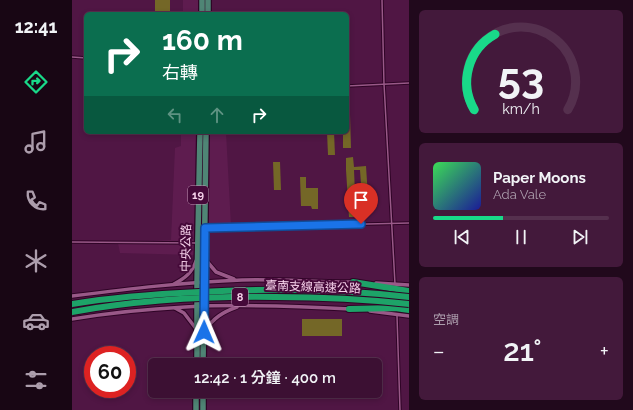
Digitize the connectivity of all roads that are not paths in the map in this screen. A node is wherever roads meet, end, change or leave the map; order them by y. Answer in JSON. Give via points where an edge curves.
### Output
{"nodes":[{"id":1,"x":202,"y":0,"type":"edge"},
{"id":2,"x":208,"y":0,"type":"edge"},
{"id":3,"x":382,"y":0,"type":"edge"},
{"id":4,"x":202,"y":12,"type":"edge"},
{"id":5,"x":208,"y":12,"type":"edge"},
{"id":6,"x":72,"y":57,"type":"edge"},
{"id":7,"x":84,"y":58,"type":"edge"},
{"id":8,"x":409,"y":83,"type":"edge"},
{"id":9,"x":384,"y":84,"type":"junction"},
{"id":10,"x":349,"y":86,"type":"edge"},
{"id":11,"x":200,"y":134,"type":"edge"},
{"id":12,"x":206,"y":134,"type":"edge"},
{"id":13,"x":392,"y":223,"type":"junction"},
{"id":14,"x":409,"y":223,"type":"edge"},
{"id":15,"x":205,"y":228,"type":"junction"},
{"id":16,"x":72,"y":242,"type":"edge"},
{"id":17,"x":197,"y":242,"type":"junction"},
{"id":18,"x":197,"y":258,"type":"junction"},
{"id":19,"x":204,"y":258,"type":"junction"},
{"id":20,"x":242,"y":280,"type":"junction"},
{"id":21,"x":197,"y":282,"type":"junction"},
{"id":22,"x":205,"y":282,"type":"junction"},
{"id":23,"x":353,"y":282,"type":"junction"},
{"id":24,"x":395,"y":284,"type":"junction"},
{"id":25,"x":172,"y":285,"type":"junction"},
{"id":26,"x":409,"y":285,"type":"edge"},
{"id":27,"x":409,"y":290,"type":"edge"},
{"id":28,"x":72,"y":296,"type":"edge"},
{"id":29,"x":409,"y":297,"type":"edge"},
{"id":30,"x":72,"y":304,"type":"edge"},
{"id":31,"x":409,"y":304,"type":"edge"},
{"id":32,"x":240,"y":306,"type":"junction"},
{"id":33,"x":197,"y":307,"type":"junction"},
{"id":34,"x":205,"y":307,"type":"junction"},
{"id":35,"x":174,"y":308,"type":"junction"},
{"id":36,"x":349,"y":309,"type":"junction"},
{"id":37,"x":409,"y":310,"type":"edge"},
{"id":38,"x":72,"y":312,"type":"edge"},
{"id":39,"x":397,"y":314,"type":"junction"},
{"id":40,"x":409,"y":316,"type":"edge"},
{"id":41,"x":72,"y":319,"type":"edge"},
{"id":42,"x":197,"y":332,"type":"junction"},
{"id":43,"x":204,"y":332,"type":"junction"},
{"id":44,"x":197,"y":358,"type":"edge"},
{"id":45,"x":204,"y":358,"type":"edge"},
{"id":46,"x":196,"y":398,"type":"edge"},
{"id":47,"x":203,"y":398,"type":"edge"},
{"id":48,"x":196,"y":410,"type":"edge"},
{"id":49,"x":203,"y":410,"type":"edge"},
{"id":50,"x":400,"y":410,"type":"edge"}],
"edges":[{"from":1,"to":4,"type":"main road"},
{"from":2,"to":5,"type":"main road"},
{"from":3,"to":9,"type":"lane"},
{"from":6,"to":7,"type":"lane"},
{"from":8,"to":9,"type":"lane"},
{"from":9,"to":10,"type":"lane"},
{"from":9,"to":13,"type":"lane"},
{"from":11,"to":17,"type":"main road","name":"中央公路","number":"19"},
{"from":12,"to":15,"type":"main road","name":"中央公路","number":"19"},
{"from":13,"to":14,"type":"lane"},
{"from":13,"to":15,"type":"lane"},
{"from":13,"to":24,"type":"lane"},
{"from":15,"to":19,"type":"main road","name":"中央公路","number":"19"},
{"from":16,"to":17,"type":"lane"},
{"from":17,"to":18,"type":"main road","name":"中央公路","number":"19"},
{"from":18,"to":21,"type":"main road","name":"中央公路","number":"19"},
{"from":18,"to":25,"type":"street","via":[[192,271]]},
{"from":19,"to":20,"type":"street","via":[[216,272]]},
{"from":19,"to":22,"type":"main road","name":"中央公路","number":"19"},
{"from":20,"to":22,"type":"street"},
{"from":20,"to":23,"type":"street"},
{"from":21,"to":22,"type":"street"},
{"from":21,"to":25,"type":"street"},
{"from":21,"to":33,"type":"main road","name":"中央公路","number":"19"},
{"from":22,"to":34,"type":"main road","name":"中央公路","number":"19"},
{"from":23,"to":24,"type":"street"},
{"from":23,"to":27,"type":"highway"},
{"from":24,"to":26,"type":"street"},
{"from":25,"to":28,"type":"street"},
{"from":29,"to":30,"type":"highway","name":"臺南支線高速公路","number":"8","bridge":true,"via":[[330,291],[243,290],[162,294]]},
{"from":31,"to":38,"type":"highway","name":"臺南支線高速公路","number":"8","bridge":true,"via":[[329,297],[243,296],[163,300]]},
{"from":32,"to":34,"type":"street"},
{"from":32,"to":36,"type":"street"},
{"from":32,"to":43,"type":"street","via":[[215,317]]},
{"from":33,"to":34,"type":"street"},
{"from":33,"to":35,"type":"street"},
{"from":33,"to":42,"type":"main road","name":"中央公路","number":"19"},
{"from":34,"to":43,"type":"main road","name":"中央公路","number":"19"},
{"from":35,"to":41,"type":"street","via":[[118,312]]},
{"from":35,"to":42,"type":"street","via":[[184,313]]},
{"from":36,"to":37,"type":"highway"},
{"from":36,"to":39,"type":"street"},
{"from":39,"to":40,"type":"street"},
{"from":39,"to":50,"type":"lane"},
{"from":42,"to":44,"type":"main road","name":"中央公路","number":"19"},
{"from":43,"to":45,"type":"main road","name":"中央公路","number":"19"},
{"from":46,"to":48,"type":"main road"},
{"from":47,"to":49,"type":"main road"}]}
